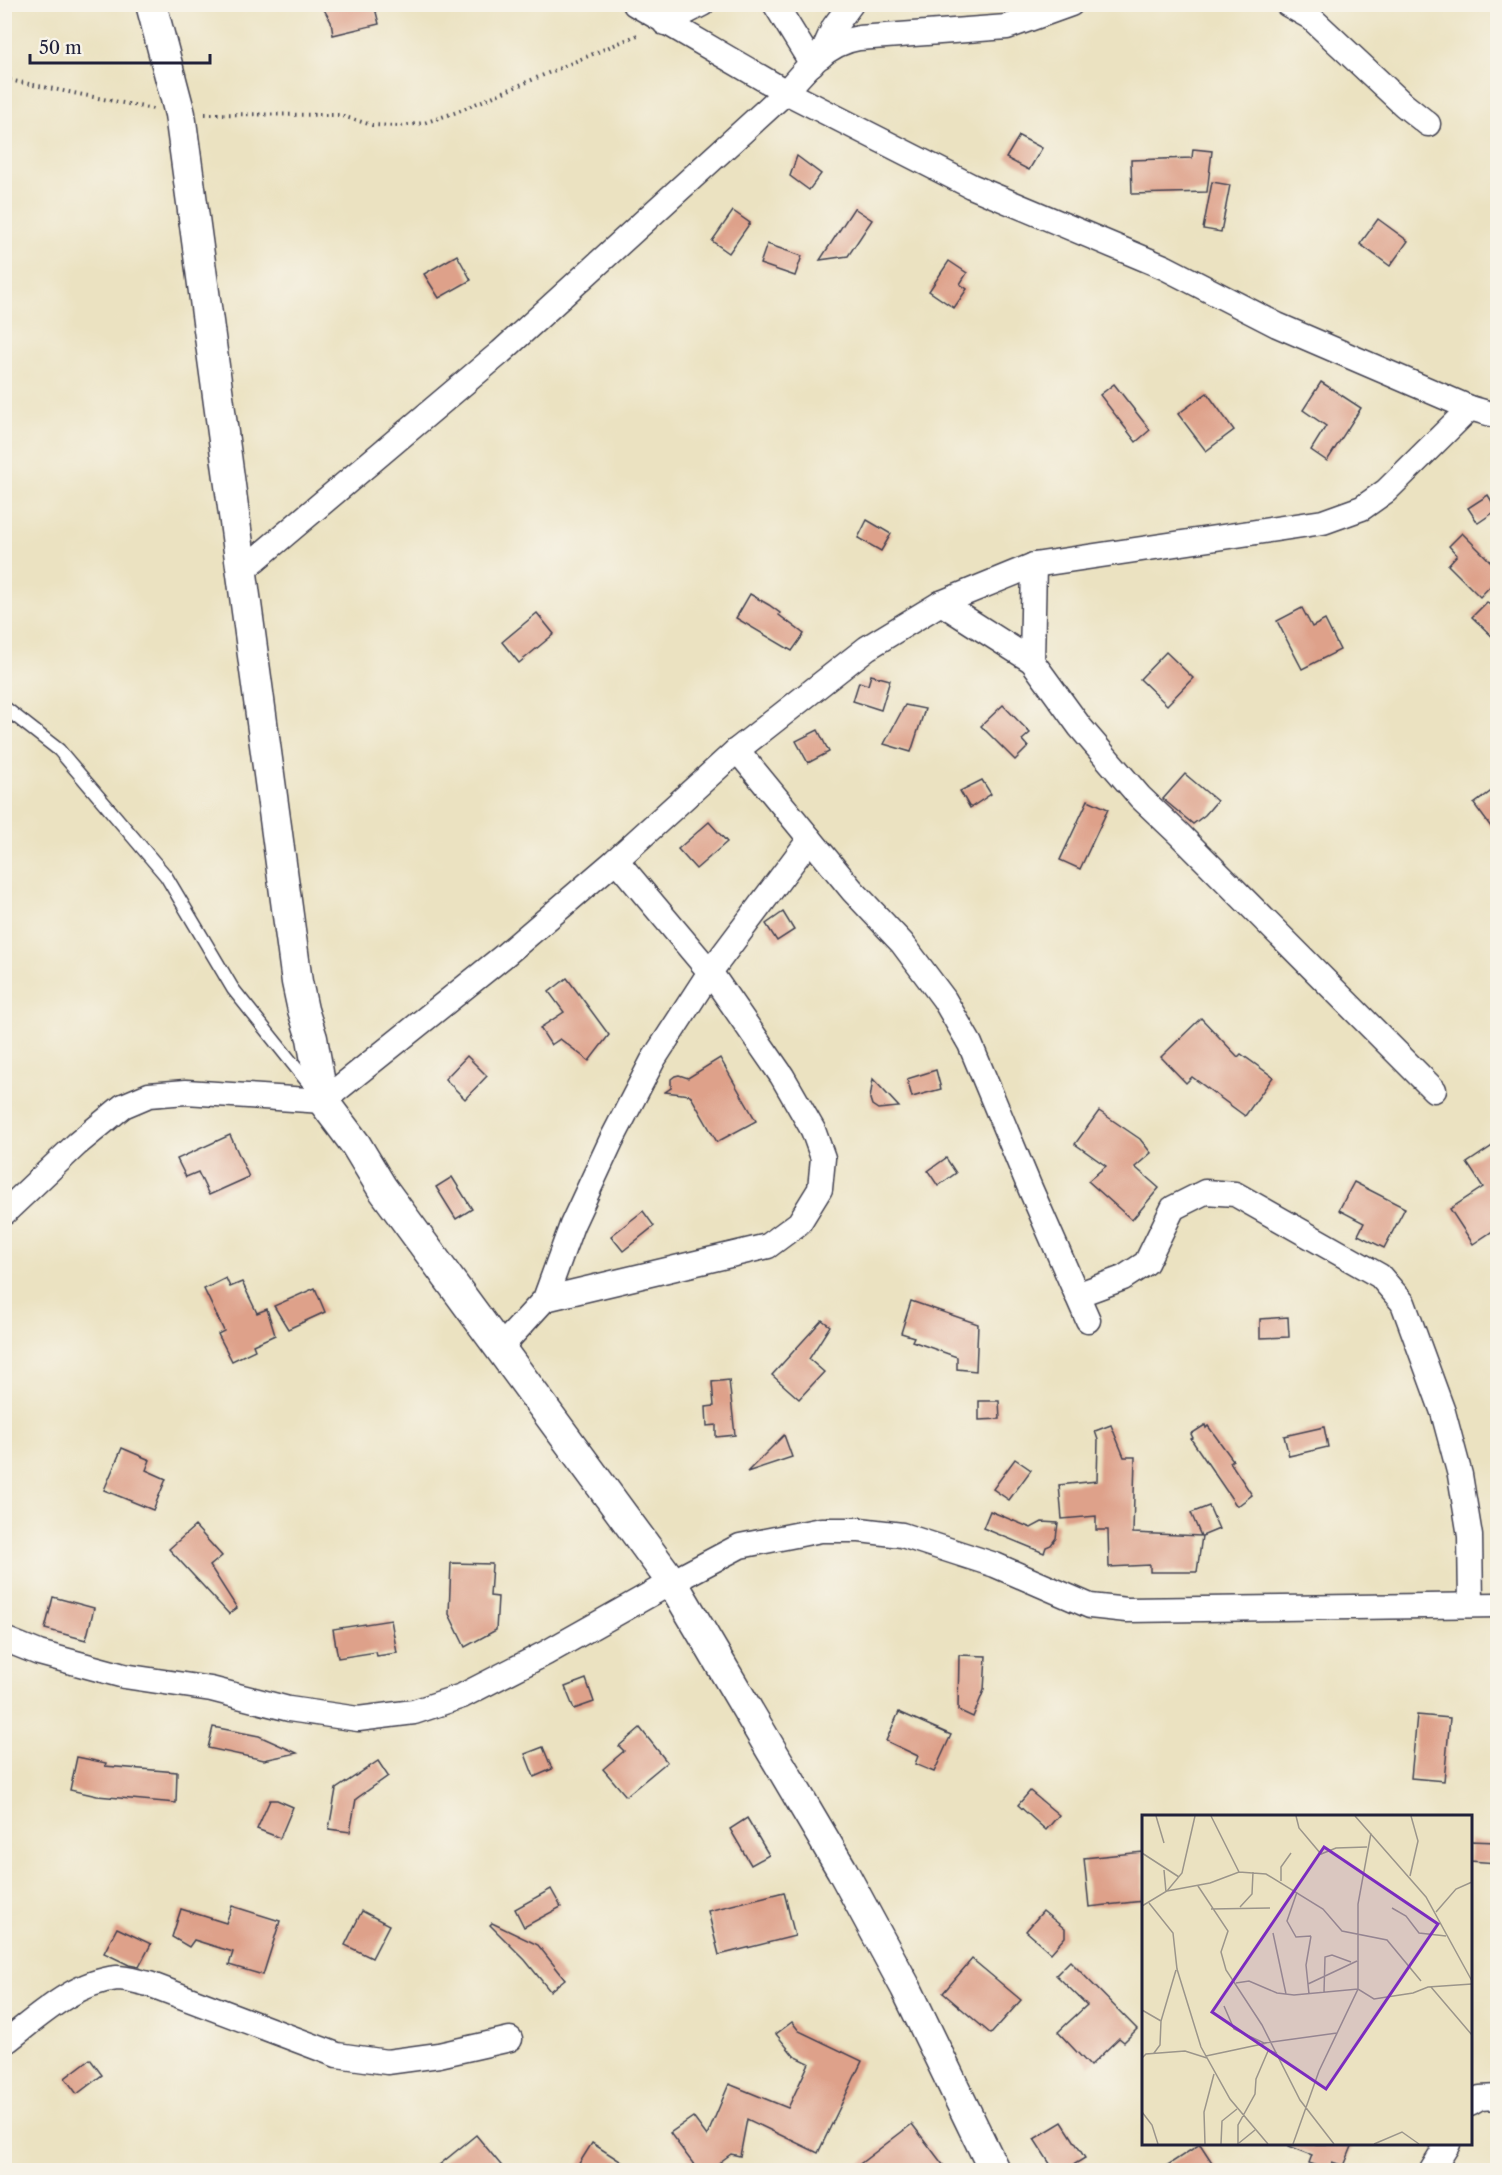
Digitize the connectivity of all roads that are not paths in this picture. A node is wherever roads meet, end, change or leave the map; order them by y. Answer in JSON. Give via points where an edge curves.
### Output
{"nodes":[{"id":1,"x":151,"y":4,"type":"edge"},
{"id":2,"x":635,"y":4,"type":"edge"},
{"id":3,"x":702,"y":4,"type":"edge"},
{"id":4,"x":775,"y":4,"type":"edge"},
{"id":5,"x":851,"y":4,"type":"edge"},
{"id":6,"x":1071,"y":4,"type":"edge"},
{"id":7,"x":1287,"y":4,"type":"edge"},
{"id":8,"x":665,"y":23,"type":"junction"},
{"id":9,"x":816,"y":60,"type":"junction"},
{"id":10,"x":786,"y":93,"type":"junction"},
{"id":11,"x":1428,"y":124,"type":"dead end"},
{"id":12,"x":1470,"y":408,"type":"junction"},
{"id":13,"x":1497,"y":416,"type":"edge"},
{"id":14,"x":1034,"y":565,"type":"junction"},
{"id":15,"x":243,"y":570,"type":"junction"},
{"id":16,"x":941,"y":603,"type":"junction"},
{"id":17,"x":1032,"y":661,"type":"junction"},
{"id":18,"x":4,"y":707,"type":"edge"},
{"id":19,"x":737,"y":750,"type":"junction"},
{"id":20,"x":810,"y":839,"type":"junction"},
{"id":21,"x":616,"y":860,"type":"junction"},
{"id":22,"x":710,"y":972,"type":"junction"},
{"id":23,"x":1434,"y":1090,"type":"dead end"},
{"id":24,"x":323,"y":1101,"type":"junction"},
{"id":25,"x":4,"y":1213,"type":"edge"},
{"id":26,"x":1077,"y":1295,"type":"junction"},
{"id":27,"x":545,"y":1299,"type":"junction"},
{"id":28,"x":1088,"y":1320,"type":"dead end"},
{"id":29,"x":500,"y":1348,"type":"junction"},
{"id":30,"x":672,"y":1582,"type":"junction"},
{"id":31,"x":1471,"y":1604,"type":"junction"},
{"id":32,"x":1497,"y":1605,"type":"edge"},
{"id":33,"x":4,"y":1639,"type":"edge"},
{"id":34,"x":510,"y":2039,"type":"dead end"},
{"id":35,"x":4,"y":2043,"type":"edge"},
{"id":36,"x":1497,"y":2097,"type":"edge"},
{"id":37,"x":1472,"y":2103,"type":"edge"},
{"id":38,"x":1447,"y":2145,"type":"edge"},
{"id":39,"x":994,"y":2170,"type":"edge"},
{"id":40,"x":1432,"y":2170,"type":"edge"}],
"edges":[{"from":1,"to":15,"type":"street","via":[[180,114]]},
{"from":2,"to":8,"type":"street"},
{"from":3,"to":8,"type":"street"},
{"from":4,"to":9,"type":"street"},
{"from":5,"to":9,"type":"street"},
{"from":6,"to":9,"type":"street","via":[[1007,27],[846,40]]},
{"from":7,"to":11,"type":"street","via":[[1310,17]]},
{"from":8,"to":10,"type":"street"},
{"from":9,"to":10,"type":"street"},
{"from":10,"to":12,"type":"street","via":[[971,186],[1164,267],[1277,325]]},
{"from":10,"to":15,"type":"street","via":[[501,352]]},
{"from":12,"to":13,"type":"street"},
{"from":12,"to":14,"type":"street","via":[[1386,491],[1362,507],[1323,522]]},
{"from":14,"to":16,"type":"street"},
{"from":14,"to":17,"type":"street"},
{"from":15,"to":24,"type":"street","via":[[297,982]]},
{"from":16,"to":17,"type":"street"},
{"from":16,"to":19,"type":"street","via":[[867,648]]},
{"from":17,"to":23,"type":"street","via":[[1080,727],[1140,797]]},
{"from":18,"to":24,"type":"lane","via":[[59,750],[166,876],[233,989]]},
{"from":19,"to":20,"type":"street"},
{"from":19,"to":21,"type":"street"},
{"from":20,"to":22,"type":"street"},
{"from":20,"to":26,"type":"street","via":[[902,943],[944,999],[970,1044]]},
{"from":21,"to":22,"type":"street"},
{"from":21,"to":24,"type":"street"},
{"from":22,"to":27,"type":"street","via":[[653,1060],[611,1141],[572,1225]]},
{"from":22,"to":27,"type":"street","via":[[782,1076],[813,1130],[823,1158],[820,1189],[799,1223],[768,1246]]},
{"from":24,"to":25,"type":"street","via":[[186,1092],[149,1095],[123,1106]]},
{"from":24,"to":29,"type":"street"},
{"from":26,"to":28,"type":"street"},
{"from":26,"to":31,"type":"street","via":[[1123,1278],[1146,1263],[1173,1208],[1205,1192],[1235,1194],[1380,1276],[1402,1303],[1443,1412],[1460,1475],[1470,1536]]},
{"from":27,"to":29,"type":"street"},
{"from":29,"to":30,"type":"street"},
{"from":30,"to":31,"type":"street","via":[[740,1546],[821,1530],[860,1530],[902,1535],[995,1565],[1090,1606],[1138,1610]]},
{"from":30,"to":33,"type":"street","via":[[462,1696],[414,1712],[358,1719],[124,1676],[39,1653]]},
{"from":30,"to":39,"type":"street","via":[[842,1870],[906,1988]]},
{"from":31,"to":32,"type":"street"},
{"from":34,"to":35,"type":"street","via":[[387,2062],[338,2055],[149,1984],[118,1978],[66,1997]]},
{"from":36,"to":37,"type":"street"},
{"from":38,"to":40,"type":"street"}]}
